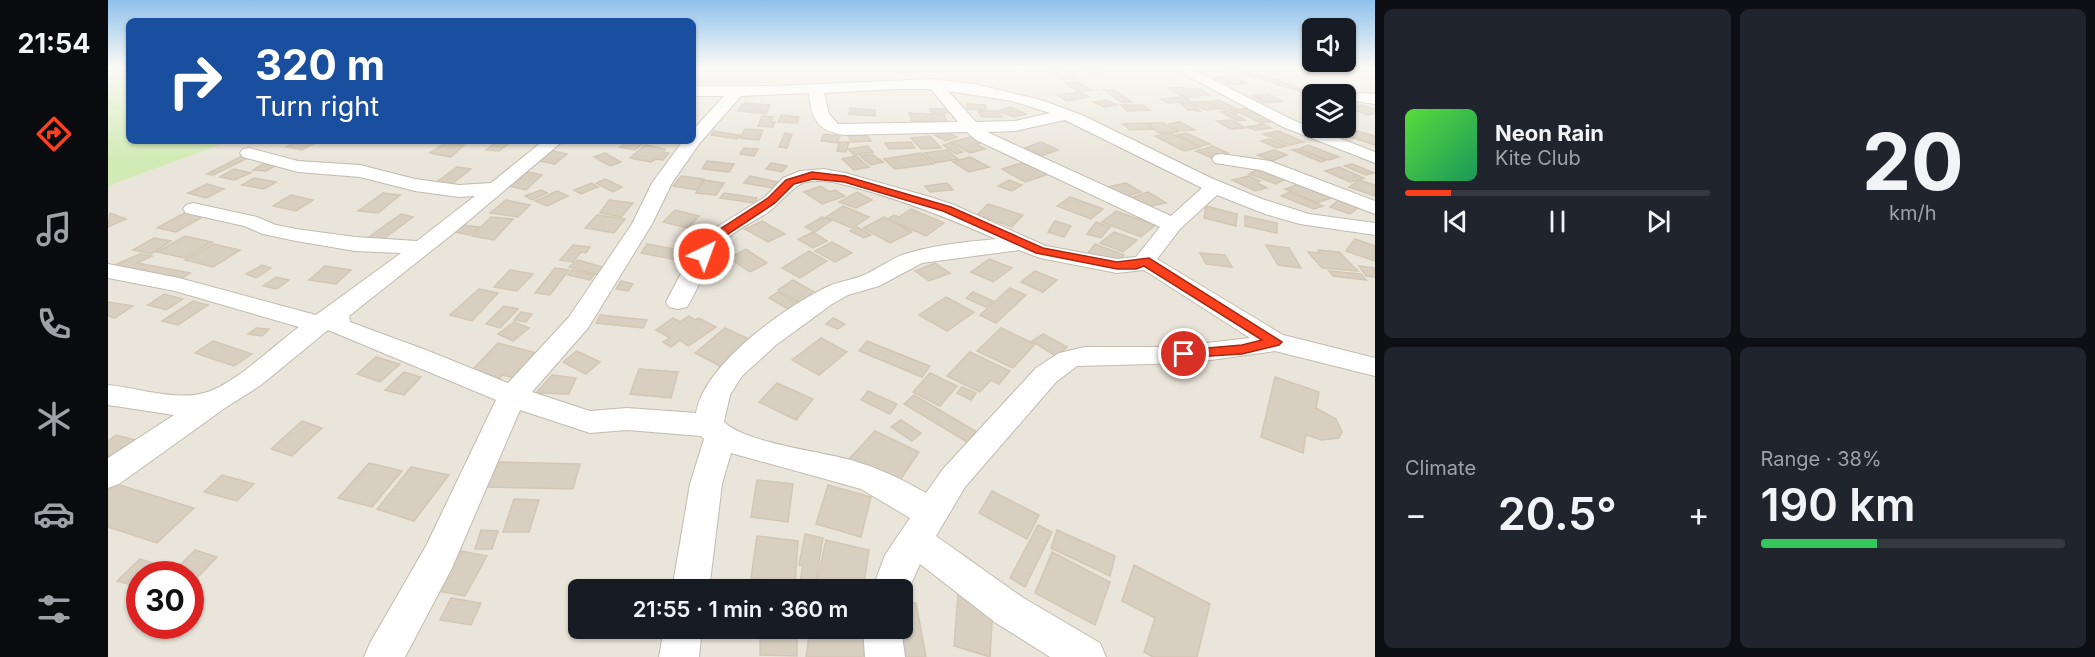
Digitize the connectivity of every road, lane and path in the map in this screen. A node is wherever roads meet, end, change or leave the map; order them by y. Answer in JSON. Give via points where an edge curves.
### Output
{"nodes":[{"id":1,"x":730,"y":99,"type":"edge"},
{"id":2,"x":817,"y":99,"type":"edge"},
{"id":3,"x":946,"y":99,"type":"edge"},
{"id":4,"x":1023,"y":99,"type":"edge"},
{"id":5,"x":1240,"y":99,"type":"edge"},
{"id":6,"x":1065,"y":115,"type":"junction"},
{"id":7,"x":972,"y":128,"type":"junction"},
{"id":8,"x":696,"y":136,"type":"edge"},
{"id":9,"x":550,"y":144,"type":"edge"},
{"id":10,"x":689,"y":144,"type":"edge"},
{"id":11,"x":249,"y":153,"type":"dead end"},
{"id":12,"x":1375,"y":158,"type":"edge"},
{"id":13,"x":1221,"y":159,"type":"dead end"},
{"id":14,"x":1215,"y":186,"type":"junction"},
{"id":15,"x":493,"y":189,"type":"junction"},
{"id":16,"x":1375,"y":208,"type":"edge"},
{"id":17,"x":193,"y":209,"type":"dead end"},
{"id":18,"x":1173,"y":225,"type":"junction"},
{"id":19,"x":1375,"y":229,"type":"edge"},
{"id":20,"x":1021,"y":243,"type":"junction"},
{"id":21,"x":421,"y":248,"type":"junction"},
{"id":22,"x":1145,"y":261,"type":"junction"},
{"id":23,"x":108,"y":271,"type":"edge"},
{"id":24,"x":678,"y":302,"type":"dead end"},
{"id":25,"x":327,"y":319,"type":"junction"},
{"id":26,"x":1275,"y":342,"type":"junction"},
{"id":27,"x":1375,"y":366,"type":"edge"},
{"id":28,"x":108,"y":395,"type":"edge"},
{"id":29,"x":512,"y":396,"type":"junction"},
{"id":30,"x":216,"y":400,"type":"junction"},
{"id":31,"x":714,"y":430,"type":"junction"},
{"id":32,"x":108,"y":475,"type":"edge"},
{"id":33,"x":924,"y":527,"type":"junction"},
{"id":34,"x":692,"y":579,"type":"edge"},
{"id":35,"x":894,"y":579,"type":"edge"},
{"id":36,"x":681,"y":639,"type":"edge"},
{"id":37,"x":883,"y":639,"type":"edge"},
{"id":38,"x":384,"y":657,"type":"edge"},
{"id":39,"x":679,"y":657,"type":"edge"},
{"id":40,"x":885,"y":657,"type":"edge"},
{"id":41,"x":1086,"y":657,"type":"edge"}],
"edges":[{"from":1,"to":8,"type":"street"},
{"from":2,"to":7,"type":"street","via":[[825,122],[834,129]]},
{"from":3,"to":7,"type":"street"},
{"from":4,"to":6,"type":"street"},
{"from":5,"to":12,"type":"street","via":[[1289,124]]},
{"from":6,"to":7,"type":"street","via":[[1015,126]]},
{"from":6,"to":14,"type":"street"},
{"from":7,"to":18,"type":"street"},
{"from":9,"to":15,"type":"street"},
{"from":10,"to":29,"type":"street","via":[[579,322]]},
{"from":11,"to":15,"type":"street","via":[[298,166],[360,171],[459,191]]},
{"from":13,"to":16,"type":"street","via":[[1264,165]]},
{"from":14,"to":18,"type":"street"},
{"from":14,"to":19,"type":"street","via":[[1289,215]]},
{"from":15,"to":21,"type":"street"},
{"from":17,"to":21,"type":"street","via":[[250,220],[270,230],[296,235]]},
{"from":18,"to":22,"type":"street"},
{"from":20,"to":22,"type":"street","via":[[1094,263],[1136,265]]},
{"from":20,"to":24,"type":"street","via":[[923,201],[845,179],[824,175],[800,177],[712,242]]},
{"from":20,"to":31,"type":"street","via":[[918,257],[823,299],[740,360],[725,378],[709,414]]},
{"from":21,"to":25,"type":"street"},
{"from":22,"to":26,"type":"street"},
{"from":23,"to":25,"type":"street"},
{"from":25,"to":29,"type":"street","via":[[338,327]]},
{"from":25,"to":30,"type":"street"},
{"from":26,"to":27,"type":"street"},
{"from":26,"to":33,"type":"street","via":[[1242,350],[1076,357],[1063,362],[1046,375],[954,478]]},
{"from":28,"to":30,"type":"street","via":[[164,404],[204,404]]},
{"from":29,"to":31,"type":"street","via":[[590,422],[627,419]]},
{"from":29,"to":38,"type":"street","via":[[439,557]]},
{"from":30,"to":32,"type":"street"},
{"from":31,"to":33,"type":"street","via":[[763,453],[874,481]]},
{"from":31,"to":34,"type":"street"},
{"from":33,"to":35,"type":"street"},
{"from":33,"to":41,"type":"street","via":[[1009,610]]},
{"from":36,"to":39,"type":"street"},
{"from":37,"to":40,"type":"street"}]}
